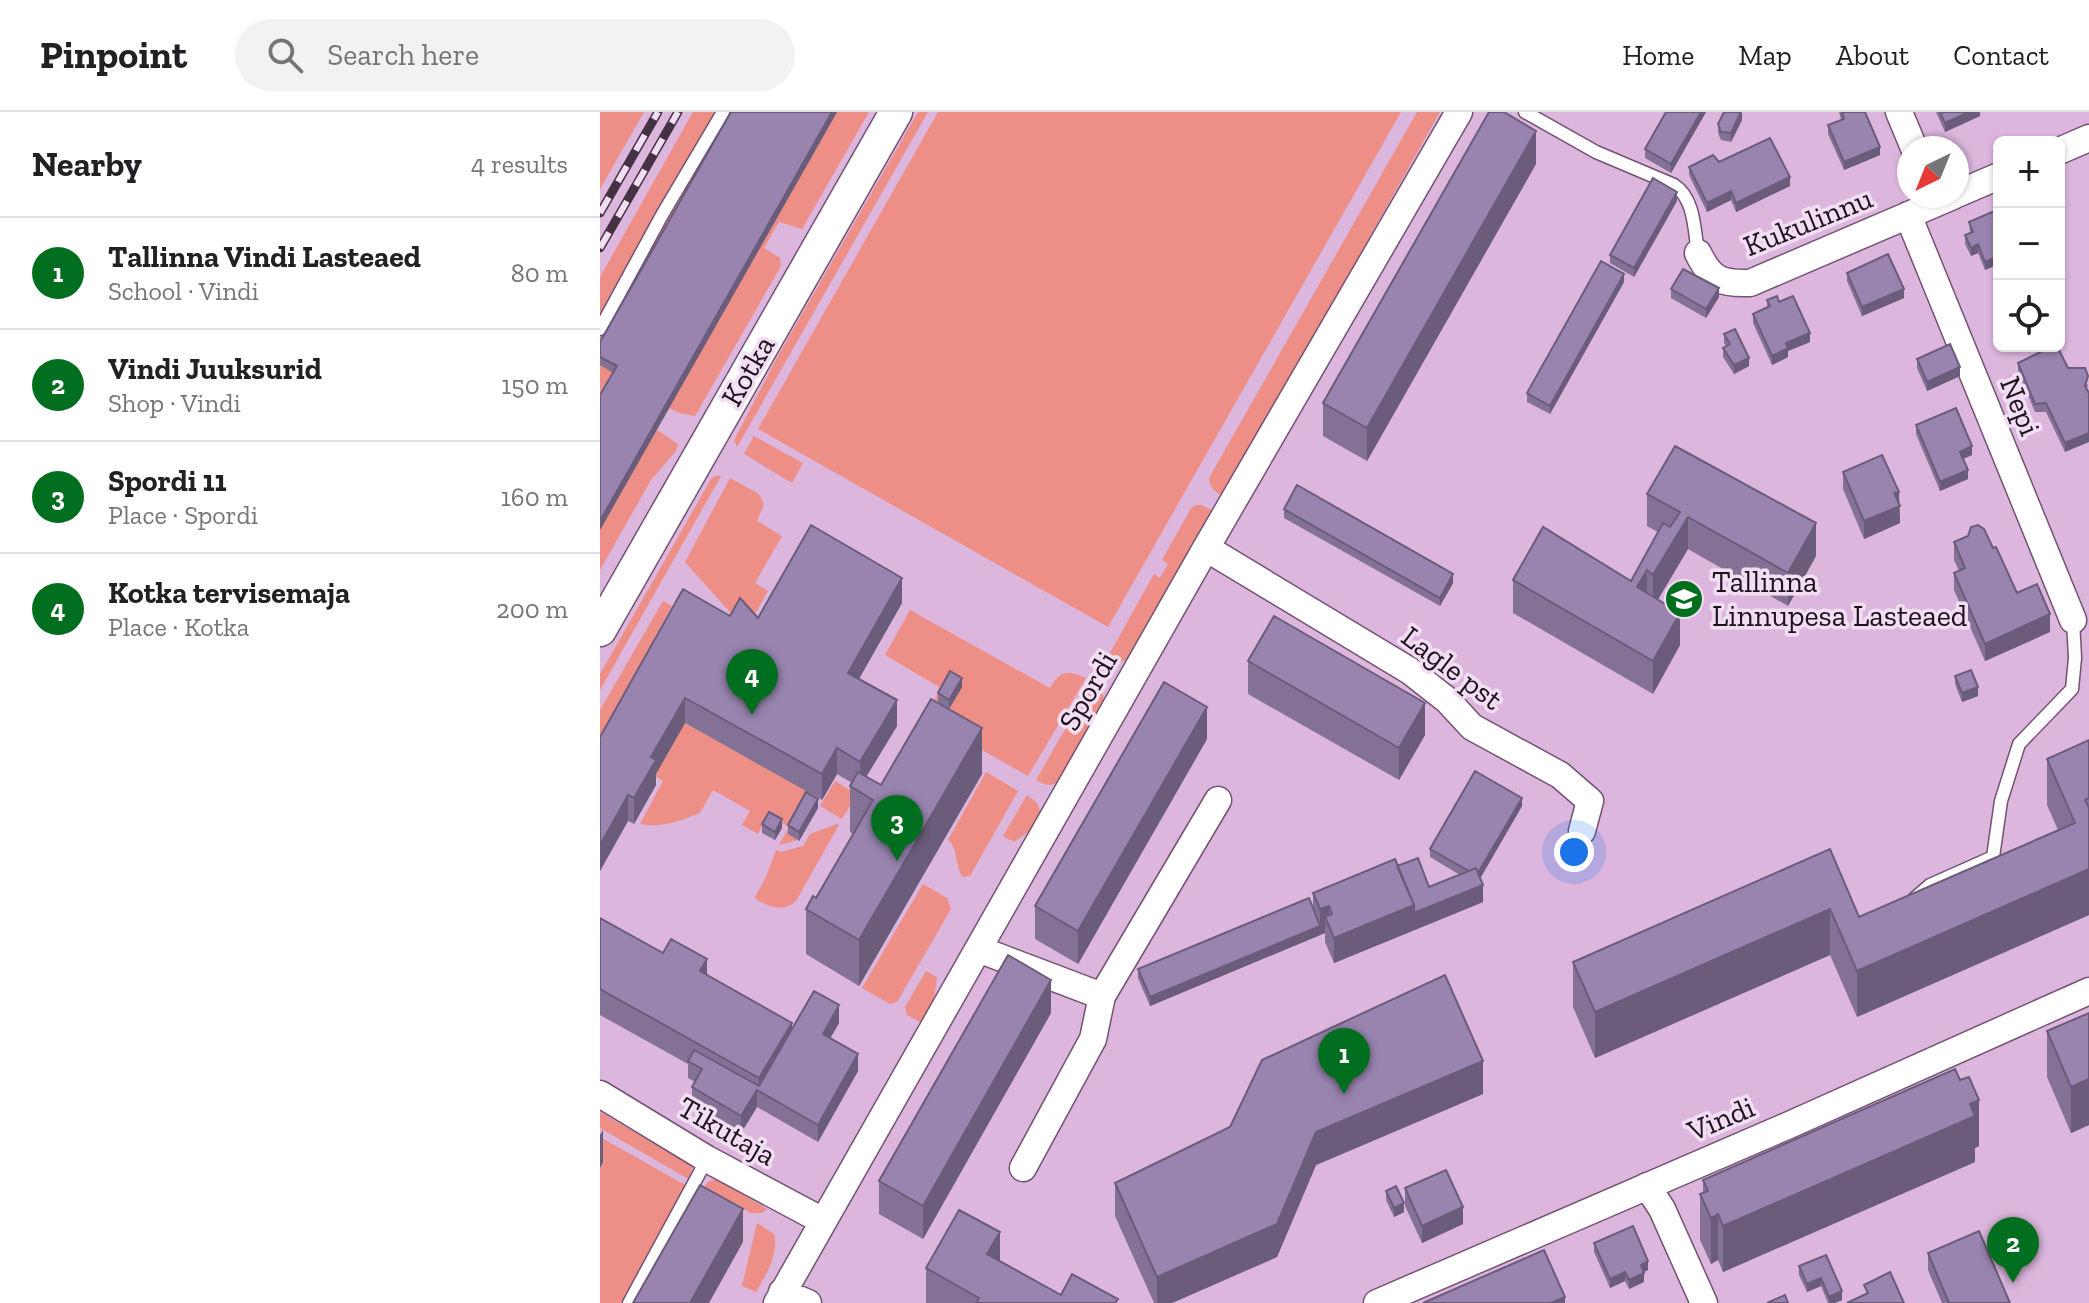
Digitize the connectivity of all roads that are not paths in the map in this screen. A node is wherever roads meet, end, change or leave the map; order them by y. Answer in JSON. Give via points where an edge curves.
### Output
{"nodes":[{"id":1,"x":723,"y":112,"type":"edge"},
{"id":2,"x":896,"y":112,"type":"edge"},
{"id":3,"x":1459,"y":112,"type":"edge"},
{"id":4,"x":1525,"y":112,"type":"edge"},
{"id":5,"x":1899,"y":112,"type":"edge"},
{"id":6,"x":1909,"y":136,"type":"edge"},
{"id":7,"x":2089,"y":138,"type":"edge"},
{"id":8,"x":2065,"y":148,"type":"edge"},
{"id":9,"x":1993,"y":178,"type":"edge"},
{"id":10,"x":1969,"y":188,"type":"edge"},
{"id":11,"x":1923,"y":208,"type":"edge"},
{"id":12,"x":1908,"y":215,"type":"junction"},
{"id":13,"x":1698,"y":253,"type":"joint"},
{"id":14,"x":600,"y":329,"type":"edge"},
{"id":15,"x":1206,"y":548,"type":"junction"},
{"id":16,"x":2073,"y":620,"type":"joint"},
{"id":17,"x":600,"y":630,"type":"edge"},
{"id":18,"x":1218,"y":800,"type":"dead end"},
{"id":19,"x":1582,"y":831,"type":"dead end"},
{"id":20,"x":1900,"y":912,"type":"edge"},
{"id":21,"x":978,"y":949,"type":"junction"},
{"id":22,"x":2089,"y":991,"type":"edge"},
{"id":23,"x":1102,"y":996,"type":"junction"},
{"id":24,"x":600,"y":1094,"type":"edge"},
{"id":25,"x":707,"y":1159,"type":"junction"},
{"id":26,"x":1023,"y":1168,"type":"dead end"},
{"id":27,"x":1647,"y":1186,"type":"junction"},
{"id":28,"x":823,"y":1221,"type":"junction"},
{"id":29,"x":780,"y":1298,"type":"edge"},
{"id":30,"x":629,"y":1303,"type":"edge"},
{"id":31,"x":808,"y":1303,"type":"edge"},
{"id":32,"x":1377,"y":1303,"type":"edge"},
{"id":33,"x":1704,"y":1303,"type":"edge"}],
"edges":[{"from":1,"to":14,"type":"lane"},
{"from":2,"to":17,"type":"street","name":"Kotka"},
{"from":3,"to":15,"type":"street","name":"Spordi"},
{"from":4,"to":13,"type":"lane","name":"Kukulinnu","via":[[1596,152],[1681,190],[1691,208]]},
{"from":5,"to":6,"type":"street"},
{"from":7,"to":8,"type":"street"},
{"from":9,"to":10,"type":"street","name":"Kukulinnu"},
{"from":11,"to":12,"type":"street","name":"Kukulinnu"},
{"from":12,"to":13,"type":"street","name":"Kukulinnu","via":[[1750,283],[1726,284]]},
{"from":12,"to":16,"type":"street","name":"Nepi"},
{"from":15,"to":19,"type":"street","name":"Lagle pst","via":[[1410,671],[1472,727],[1560,775],[1590,801]]},
{"from":15,"to":21,"type":"street","name":"Spordi"},
{"from":16,"to":20,"type":"lane","via":[[2072,689],[2019,744],[2001,801],[1999,860],[1930,885]]},
{"from":18,"to":23,"type":"street"},
{"from":21,"to":23,"type":"street"},
{"from":21,"to":28,"type":"street","name":"Spordi"},
{"from":22,"to":27,"type":"street","name":"Vindi"},
{"from":23,"to":26,"type":"street","via":[[1093,1039]]},
{"from":24,"to":25,"type":"street","name":"Tikutaja"},
{"from":25,"to":28,"type":"street","name":"Tikutaja"},
{"from":25,"to":30,"type":"lane"},
{"from":27,"to":32,"type":"street","name":"Vindi"},
{"from":27,"to":33,"type":"street"},
{"from":28,"to":29,"type":"street","name":"Spordi"},
{"from":29,"to":31,"type":"street"}]}
